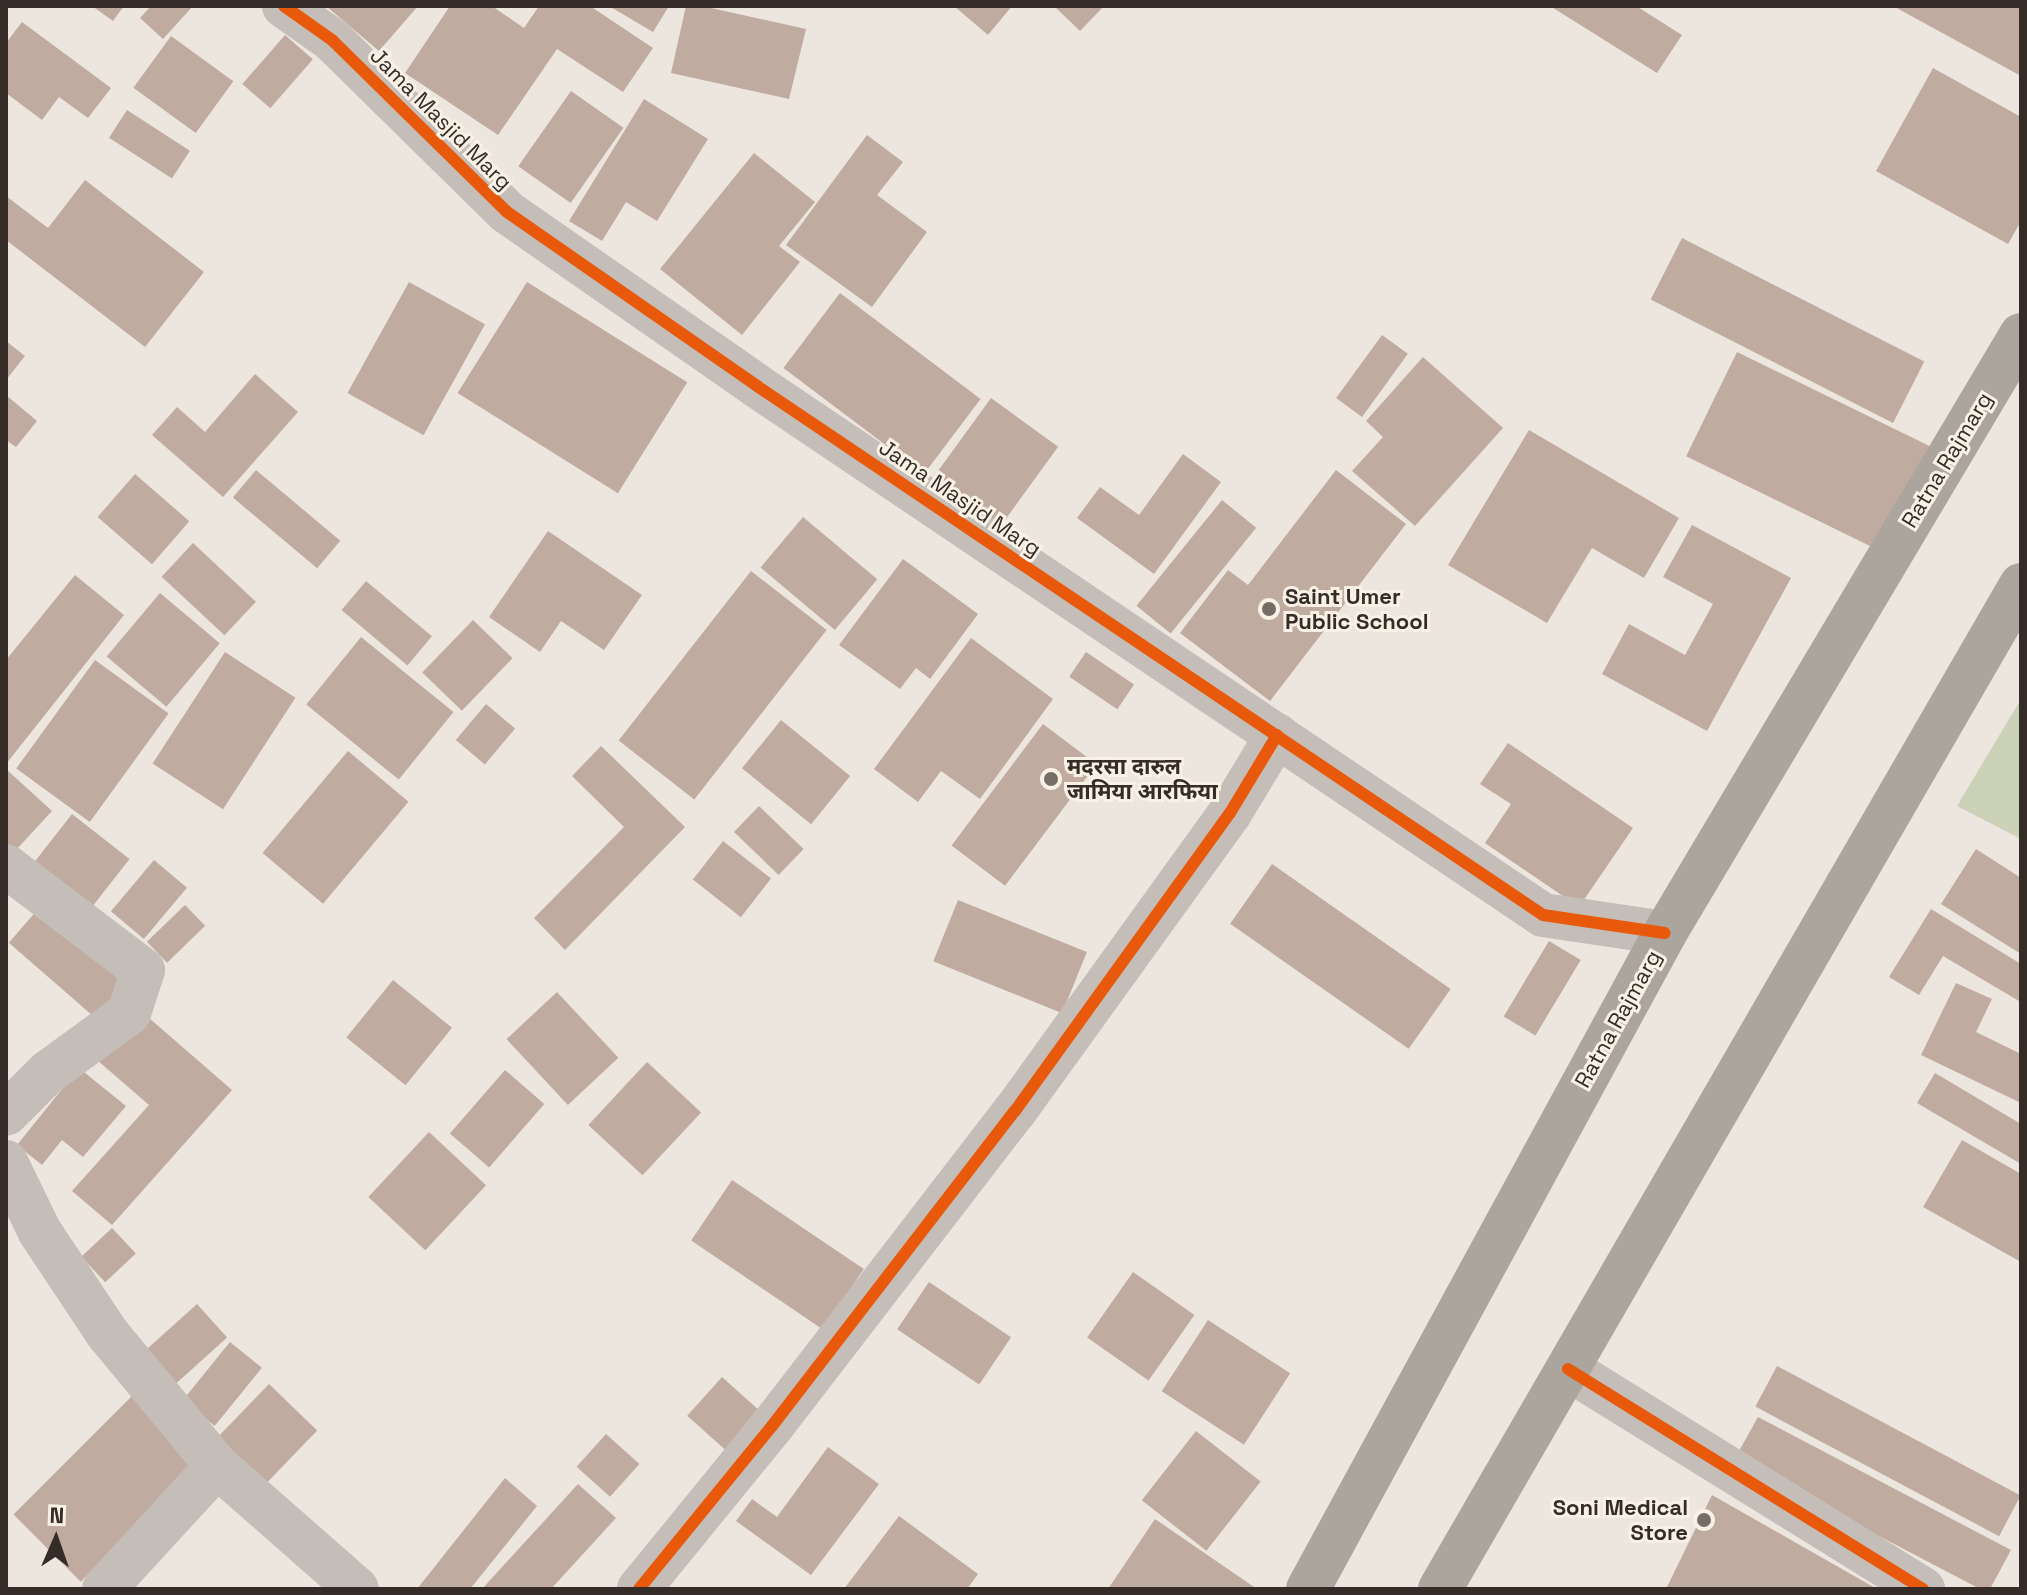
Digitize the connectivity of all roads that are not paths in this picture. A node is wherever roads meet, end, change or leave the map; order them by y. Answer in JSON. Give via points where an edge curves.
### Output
{"nodes":[{"id":1,"x":284,"y":6,"type":"edge"},
{"id":2,"x":2021,"y":335,"type":"edge"},
{"id":3,"x":2021,"y":585,"type":"edge"},
{"id":4,"x":1277,"y":735,"type":"junction"},
{"id":5,"x":6,"y":866,"type":"edge"},
{"id":6,"x":1665,"y":933,"type":"junction"},
{"id":7,"x":6,"y":1114,"type":"edge"},
{"id":8,"x":6,"y":1162,"type":"edge"},
{"id":9,"x":1568,"y":1369,"type":"junction"},
{"id":10,"x":217,"y":1466,"type":"junction"},
{"id":11,"x":104,"y":1589,"type":"edge"},
{"id":12,"x":357,"y":1589,"type":"edge"},
{"id":13,"x":639,"y":1589,"type":"edge"},
{"id":14,"x":1308,"y":1589,"type":"edge"},
{"id":15,"x":1440,"y":1589,"type":"edge"},
{"id":16,"x":1923,"y":1589,"type":"edge"}],
"edges":[{"from":1,"to":4,"type":"street","name":"Jama Masjid Marg","via":[[332,40],[507,212]]},
{"from":2,"to":6,"type":"highway","name":"Ratna Rajmarg"},
{"from":3,"to":9,"type":"highway"},
{"from":4,"to":6,"type":"street","name":"Jama Masjid Marg","via":[[1543,915]]},
{"from":4,"to":13,"type":"street","via":[[1230,813],[1015,1111]]},
{"from":5,"to":7,"type":"street","via":[[143,970],[129,1013],[48,1072]]},
{"from":6,"to":14,"type":"highway","name":"Ratna Rajmarg"},
{"from":8,"to":10,"type":"street","via":[[40,1232],[107,1333]]},
{"from":9,"to":15,"type":"highway"},
{"from":9,"to":16,"type":"street"},
{"from":10,"to":11,"type":"street"},
{"from":10,"to":12,"type":"street"}]}
